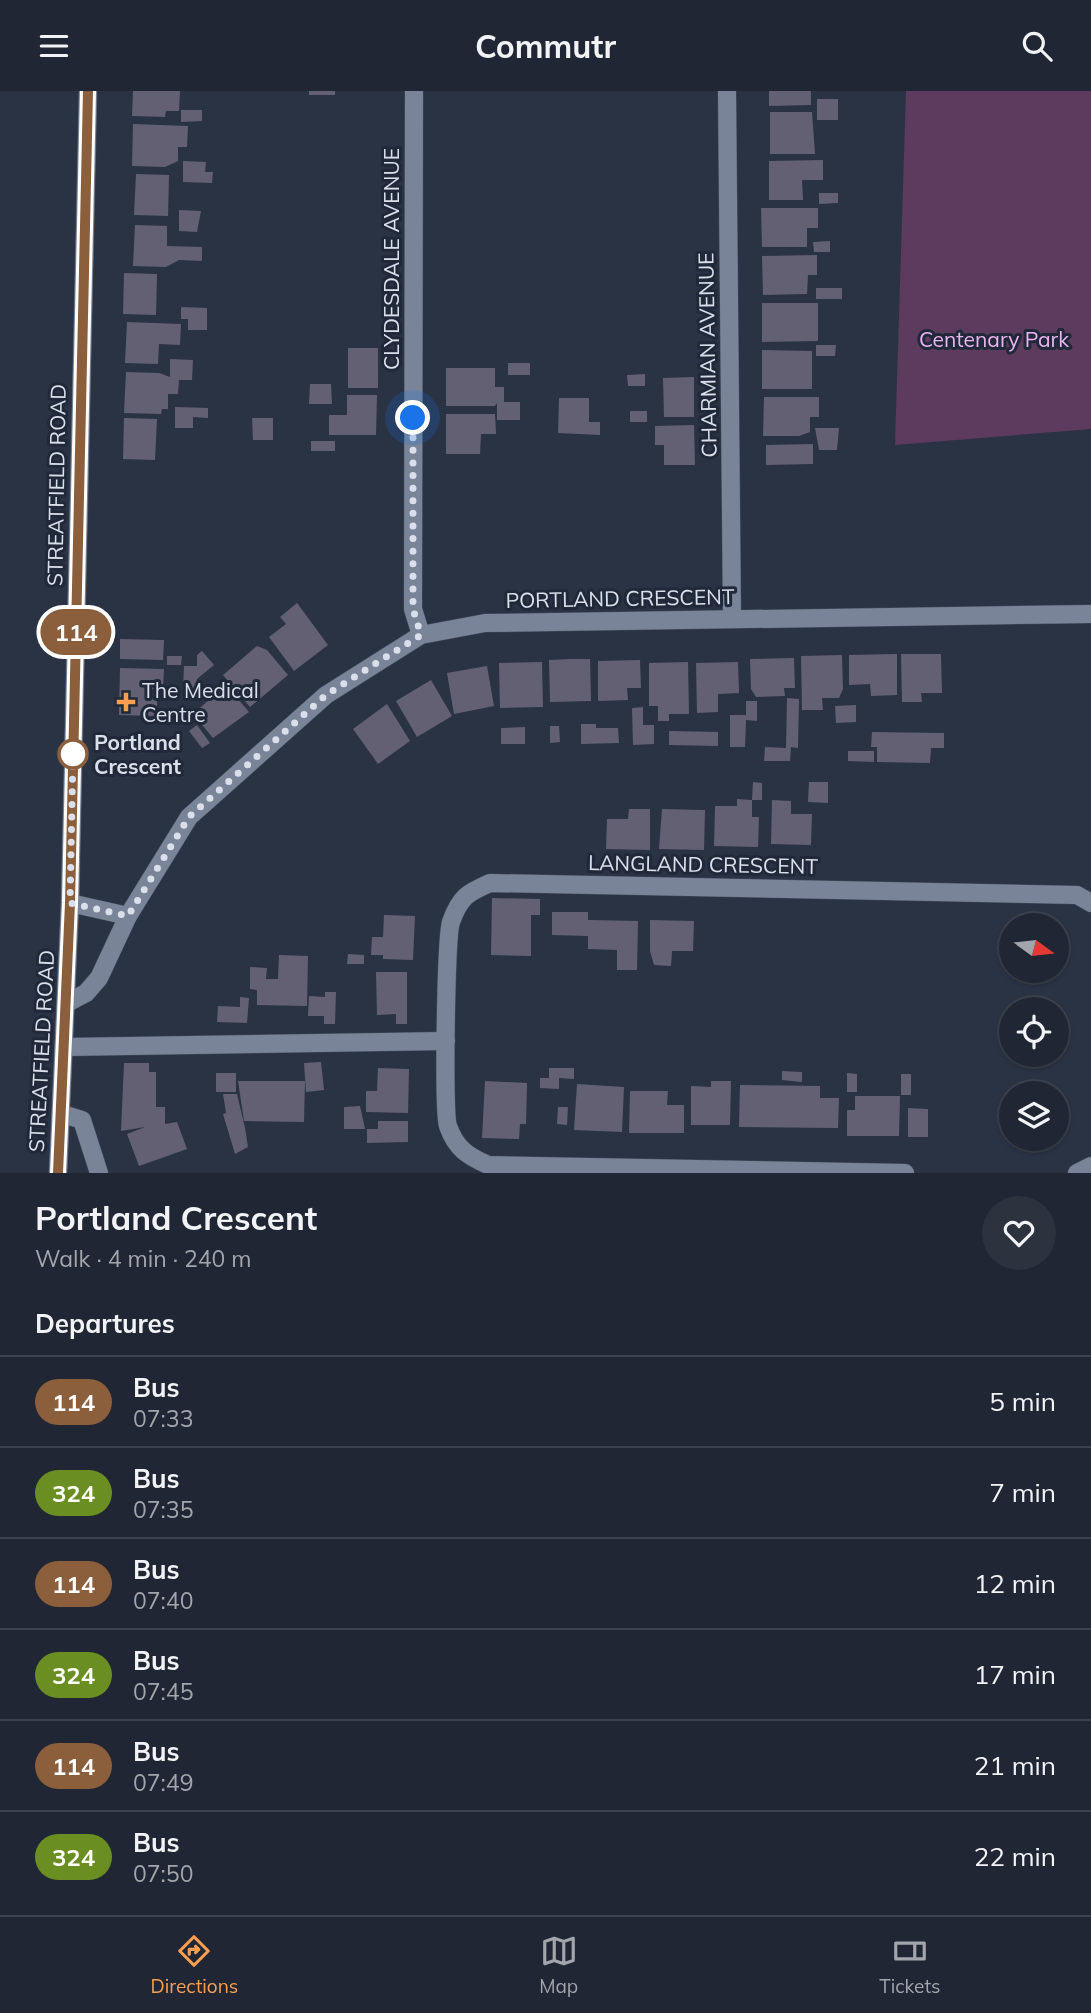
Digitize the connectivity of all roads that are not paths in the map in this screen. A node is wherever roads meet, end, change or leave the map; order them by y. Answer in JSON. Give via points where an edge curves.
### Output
{"nodes":[{"id":1,"x":88,"y":91,"type":"edge"},
{"id":2,"x":414,"y":91,"type":"edge"},
{"id":3,"x":727,"y":91,"type":"edge"},
{"id":4,"x":1091,"y":614,"type":"edge"},
{"id":5,"x":732,"y":618,"type":"junction"},
{"id":6,"x":421,"y":635,"type":"junction"},
{"id":7,"x":70,"y":903,"type":"junction"},
{"id":8,"x":1091,"y":903,"type":"edge"},
{"id":9,"x":128,"y":916,"type":"junction"},
{"id":10,"x":67,"y":1003,"type":"junction"},
{"id":11,"x":446,"y":1041,"type":"junction"},
{"id":12,"x":65,"y":1047,"type":"junction"},
{"id":13,"x":63,"y":1114,"type":"junction"},
{"id":14,"x":1091,"y":1166,"type":"edge"},
{"id":15,"x":58,"y":1173,"type":"edge"},
{"id":16,"x":99,"y":1173,"type":"edge"},
{"id":17,"x":905,"y":1173,"type":"edge"},
{"id":18,"x":1077,"y":1173,"type":"edge"}],
"edges":[{"from":1,"to":7,"type":"street","name":"STREATFIELD ROAD"},
{"from":2,"to":6,"type":"street","name":"CLYDESDALE AVENUE","via":[[413,609]]},
{"from":3,"to":5,"type":"street","name":"CHARMIAN AVENUE"},
{"from":4,"to":5,"type":"street","name":"PORTLAND CRESCENT"},
{"from":5,"to":6,"type":"street","name":"PORTLAND CRESCENT","via":[[485,623]]},
{"from":6,"to":9,"type":"street","name":"PORTLAND CRESCENT","via":[[326,695],[189,817]]},
{"from":7,"to":9,"type":"street"},
{"from":7,"to":10,"type":"street","name":"STREATFIELD ROAD"},
{"from":8,"to":11,"type":"street","name":"LANGLAND CRESCENT","via":[[1077,895],[490,883],[464,895],[450,925]]},
{"from":9,"to":10,"type":"street","name":"PORTLAND CRESCENT","via":[[99,978],[86,993]]},
{"from":10,"to":12,"type":"street","name":"STREATFIELD ROAD"},
{"from":11,"to":12,"type":"street"},
{"from":11,"to":17,"type":"street","name":"LANGLAND CRESCENT","via":[[447,1124],[462,1153],[488,1165]]},
{"from":12,"to":13,"type":"street","name":"STREATFIELD ROAD"},
{"from":13,"to":15,"type":"street","name":"STREATFIELD ROAD"},
{"from":13,"to":16,"type":"street","via":[[82,1120]]},
{"from":14,"to":18,"type":"street"}]}
